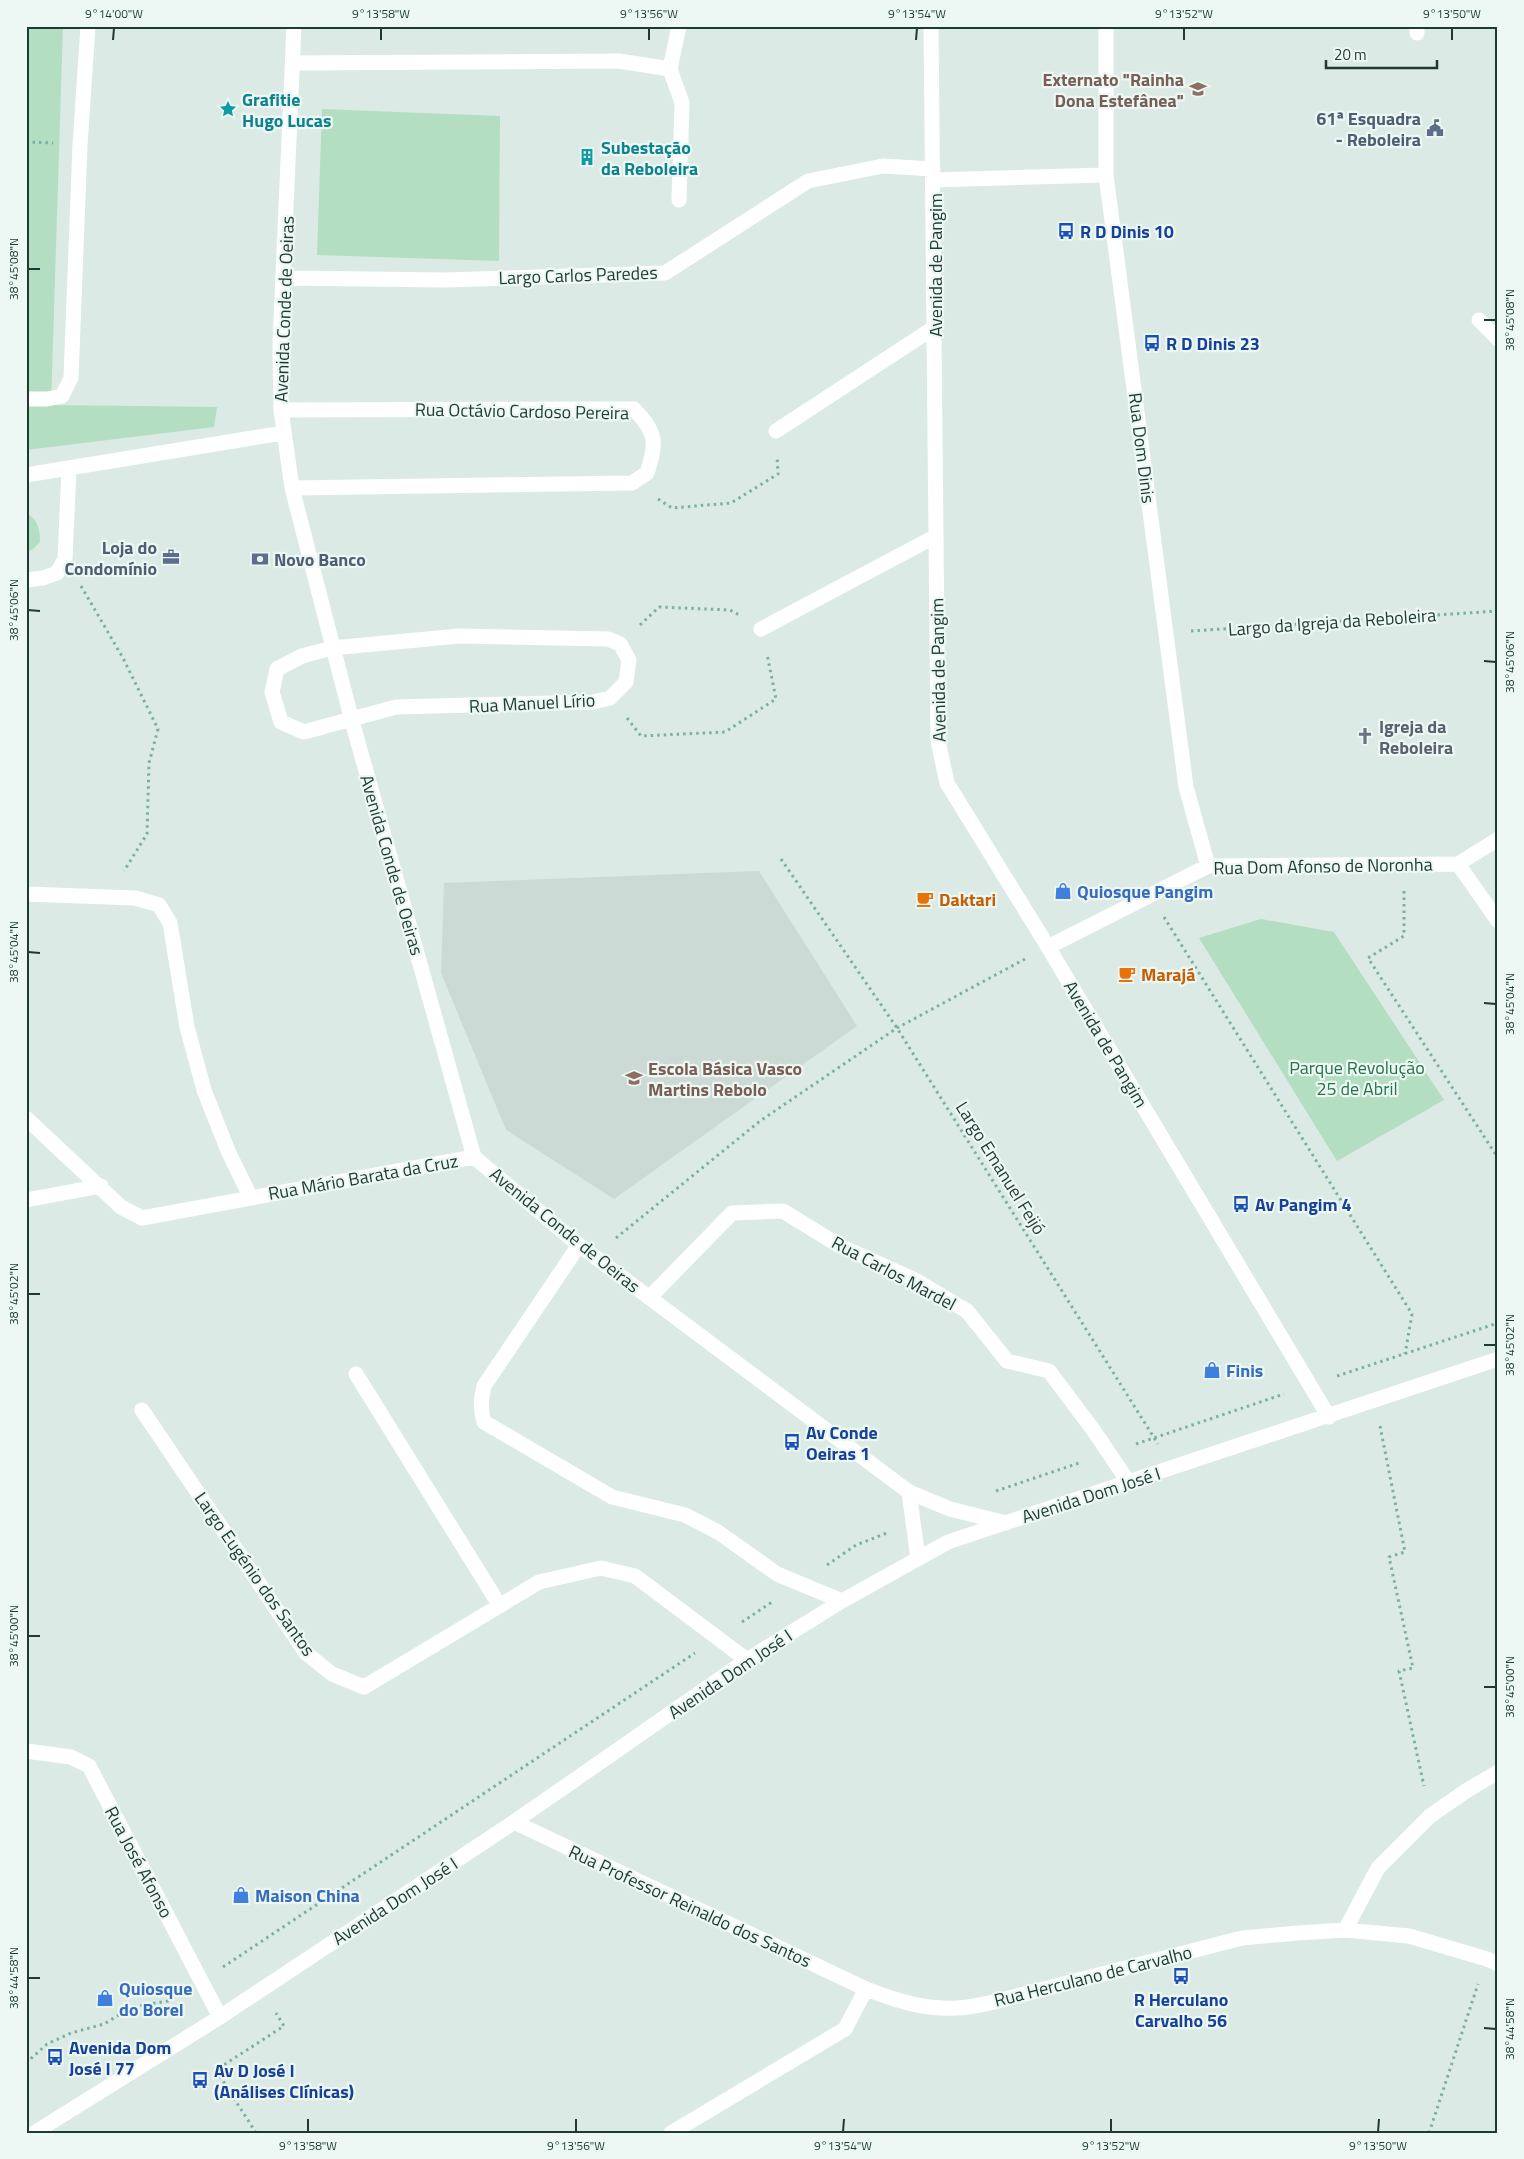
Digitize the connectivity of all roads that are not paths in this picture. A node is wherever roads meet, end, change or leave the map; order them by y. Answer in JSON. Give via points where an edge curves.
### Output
{"nodes":[{"id":1,"x":88,"y":26,"type":"edge"},
{"id":2,"x":294,"y":26,"type":"edge"},
{"id":3,"x":679,"y":26,"type":"edge"},
{"id":4,"x":931,"y":26,"type":"edge"},
{"id":5,"x":1106,"y":26,"type":"edge"},
{"id":6,"x":293,"y":63,"type":"junction"},
{"id":7,"x":670,"y":69,"type":"junction"},
{"id":8,"x":934,"y":174,"type":"junction"},
{"id":9,"x":1106,"y":176,"type":"junction"},
{"id":10,"x":679,"y":200,"type":"dead end"},
{"id":11,"x":284,"y":278,"type":"junction"},
{"id":12,"x":1479,"y":320,"type":"dead end"},
{"id":13,"x":935,"y":327,"type":"junction"},
{"id":14,"x":1498,"y":338,"type":"edge"},
{"id":15,"x":26,"y":399,"type":"edge"},
{"id":16,"x":281,"y":410,"type":"junction"},
{"id":17,"x":776,"y":431,"type":"road end"},
{"id":18,"x":283,"y":433,"type":"junction"},
{"id":19,"x":69,"y":469,"type":"junction"},
{"id":20,"x":26,"y":475,"type":"edge"},
{"id":21,"x":292,"y":488,"type":"junction"},
{"id":22,"x":936,"y":536,"type":"junction"},
{"id":23,"x":26,"y":580,"type":"edge"},
{"id":24,"x":761,"y":628,"type":"road end"},
{"id":25,"x":332,"y":648,"type":"junction"},
{"id":26,"x":352,"y":721,"type":"junction"},
{"id":27,"x":1498,"y":839,"type":"edge"},
{"id":28,"x":1458,"y":864,"type":"junction"},
{"id":29,"x":1208,"y":866,"type":"junction"},
{"id":30,"x":26,"y":894,"type":"edge"},
{"id":31,"x":1498,"y":921,"type":"edge"},
{"id":32,"x":1048,"y":947,"type":"junction"},
{"id":33,"x":26,"y":1118,"type":"edge"},
{"id":34,"x":474,"y":1157,"type":"junction"},
{"id":35,"x":100,"y":1186,"type":"junction"},
{"id":36,"x":251,"y":1198,"type":"junction"},
{"id":37,"x":26,"y":1200,"type":"edge"},
{"id":38,"x":579,"y":1245,"type":"junction"},
{"id":39,"x":649,"y":1298,"type":"junction"},
{"id":40,"x":1498,"y":1359,"type":"edge"},
{"id":41,"x":356,"y":1374,"type":"dead end"},
{"id":42,"x":142,"y":1410,"type":"dead end"},
{"id":43,"x":1329,"y":1417,"type":"junction"},
{"id":44,"x":1129,"y":1483,"type":"junction"},
{"id":45,"x":909,"y":1492,"type":"junction"},
{"id":46,"x":1006,"y":1523,"type":"junction"},
{"id":47,"x":918,"y":1559,"type":"junction"},
{"id":48,"x":842,"y":1601,"type":"junction"},
{"id":49,"x":500,"y":1606,"type":"junction"},
{"id":50,"x":747,"y":1660,"type":"junction"},
{"id":51,"x":26,"y":1751,"type":"edge"},
{"id":52,"x":1498,"y":1772,"type":"edge"},
{"id":53,"x":514,"y":1822,"type":"junction"},
{"id":54,"x":1345,"y":1930,"type":"junction"},
{"id":55,"x":1492,"y":1962,"type":"edge"},
{"id":56,"x":866,"y":1989,"type":"junction"},
{"id":57,"x":220,"y":2016,"type":"junction"},
{"id":58,"x":34,"y":2133,"type":"edge"},
{"id":59,"x":671,"y":2133,"type":"edge"}],
"edges":[{"from":1,"to":15,"type":"street","via":[[71,378],[62,396]]},
{"from":2,"to":6,"type":"street","name":"Avenida Conde de Oeiras"},
{"from":3,"to":7,"type":"street"},
{"from":4,"to":8,"type":"street","name":"Avenida de Pangim"},
{"from":5,"to":9,"type":"street","name":"Rua Dom Dinis"},
{"from":6,"to":7,"type":"street","via":[[619,61]]},
{"from":6,"to":11,"type":"street","name":"Avenida Conde de Oeiras"},
{"from":7,"to":10,"type":"street","via":[[682,104]]},
{"from":8,"to":9,"type":"street","name":"Largo Carlos Paredes"},
{"from":8,"to":11,"type":"street","name":"Largo Carlos Paredes","via":[[883,166],[808,181],[665,273],[445,280]]},
{"from":8,"to":13,"type":"street","name":"Avenida de Pangim"},
{"from":9,"to":29,"type":"street","name":"Rua Dom Dinis","via":[[1186,787]]},
{"from":11,"to":16,"type":"street","name":"Avenida Conde de Oeiras","via":[[280,342]]},
{"from":12,"to":14,"type":"street"},
{"from":13,"to":17,"type":"street"},
{"from":13,"to":22,"type":"street","name":"Avenida de Pangim"},
{"from":16,"to":18,"type":"street","name":"Avenida Conde de Oeiras"},
{"from":16,"to":21,"type":"street","name":"Rua Octávio Cardoso Pereira","via":[[634,409],[650,426],[655,450],[647,473],[632,482]]},
{"from":18,"to":19,"type":"street"},
{"from":18,"to":21,"type":"street","name":"Avenida Conde de Oeiras"},
{"from":19,"to":20,"type":"street"},
{"from":19,"to":23,"type":"street","via":[[65,559],[57,573]]},
{"from":21,"to":25,"type":"street","name":"Avenida Conde de Oeiras"},
{"from":22,"to":24,"type":"street"},
{"from":22,"to":32,"type":"street","name":"Avenida de Pangim","via":[[938,741],[947,783]]},
{"from":25,"to":26,"type":"street","name":"Avenida Conde de Oeiras"},
{"from":25,"to":26,"type":"street","name":"Rua Manuel Lírio","via":[[302,656],[277,669],[272,692],[281,722],[304,732]]},
{"from":25,"to":26,"type":"street","name":"Rua Manuel Lírio","via":[[459,636],[608,639],[620,644],[628,660],[626,682],[610,698],[593,702],[396,708]]},
{"from":26,"to":34,"type":"street","name":"Avenida Conde de Oeiras"},
{"from":27,"to":28,"type":"street"},
{"from":28,"to":29,"type":"street","name":"Rua Dom Afonso de Noronha"},
{"from":28,"to":31,"type":"street","name":"Rua Dom Afonso de Noronha"},
{"from":29,"to":32,"type":"street","name":"Rua Dom Afonso de Noronha"},
{"from":30,"to":36,"type":"street","name":"Rua Mário Barata da Cruz","via":[[123,897],[159,905],[170,924],[187,1027],[204,1090]]},
{"from":32,"to":43,"type":"street","name":"Avenida de Pangim"},
{"from":33,"to":35,"type":"street","name":"Rua Mário Barata da Cruz"},
{"from":34,"to":36,"type":"street","name":"Rua Mário Barata da Cruz"},
{"from":34,"to":38,"type":"street","name":"Avenida Conde de Oeiras"},
{"from":35,"to":36,"type":"street","name":"Rua Mário Barata da Cruz","via":[[122,1207],[142,1218]]},
{"from":35,"to":37,"type":"street"},
{"from":38,"to":39,"type":"street","name":"Avenida Conde de Oeiras"},
{"from":38,"to":48,"type":"street","via":[[484,1386],[481,1411],[484,1422],[612,1498],[685,1515],[718,1532],[777,1574]]},
{"from":39,"to":44,"type":"street","name":"Rua Carlos Mardel","via":[[732,1213],[783,1211],[840,1246],[915,1280],[967,1310],[1007,1361],[1049,1371]]},
{"from":39,"to":45,"type":"street","name":"Avenida Conde de Oeiras"},
{"from":40,"to":43,"type":"street","name":"Avenida Dom José I"},
{"from":41,"to":49,"type":"street"},
{"from":42,"to":49,"type":"street","name":"Largo Eugénio dos Santos","via":[[306,1653],[332,1674],[364,1687]]},
{"from":43,"to":44,"type":"street","name":"Avenida Dom José I"},
{"from":44,"to":46,"type":"street","name":"Avenida Dom José I"},
{"from":45,"to":46,"type":"street","name":"Avenida Conde de Oeiras","via":[[950,1509]]},
{"from":45,"to":47,"type":"street"},
{"from":46,"to":47,"type":"street","name":"Avenida Dom José I","via":[[948,1542]]},
{"from":47,"to":48,"type":"street","name":"Avenida Dom José I"},
{"from":48,"to":50,"type":"street","name":"Avenida Dom José I"},
{"from":49,"to":50,"type":"street","name":"Largo Eugénio dos Santos","via":[[540,1582],[601,1568],[635,1576]]},
{"from":50,"to":53,"type":"street","name":"Avenida Dom José I"},
{"from":51,"to":57,"type":"street","name":"Rua José Afonso","via":[[71,1757],[89,1766]]},
{"from":52,"to":54,"type":"street","via":[[1430,1816],[1378,1868]]},
{"from":53,"to":56,"type":"street","name":"Rua Professor Reinaldo dos Santos"},
{"from":53,"to":57,"type":"street","name":"Avenida Dom José I"},
{"from":54,"to":55,"type":"street","name":"Rua Herculano de Carvalho","via":[[1409,1936]]},
{"from":54,"to":56,"type":"street","name":"Rua Herculano de Carvalho","via":[[1242,1938],[998,2001],[957,2008],[927,2008]]},
{"from":56,"to":59,"type":"street","via":[[845,2028]]},
{"from":57,"to":58,"type":"street","name":"Avenida Dom José I"}]}
